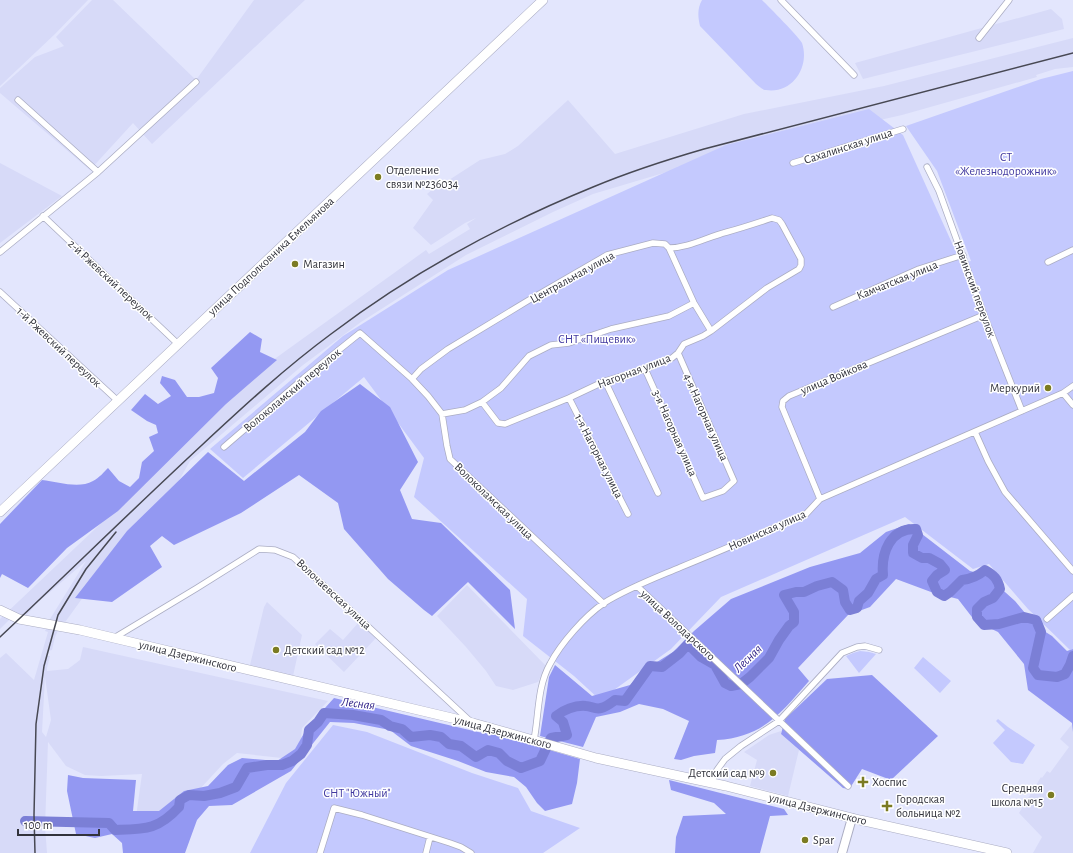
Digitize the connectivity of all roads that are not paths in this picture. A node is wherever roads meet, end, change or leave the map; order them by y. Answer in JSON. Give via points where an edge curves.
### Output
{"nodes":[{"id":1,"x":543,"y":0,"type":"edge"},
{"id":2,"x":781,"y":0,"type":"edge"},
{"id":3,"x":1009,"y":0,"type":"edge"},
{"id":4,"x":979,"y":38,"type":"dead end"},
{"id":5,"x":854,"y":75,"type":"dead end"},
{"id":6,"x":196,"y":82,"type":"dead end"},
{"id":7,"x":18,"y":100,"type":"dead end"},
{"id":8,"x":903,"y":129,"type":"dead end"},
{"id":9,"x":792,"y":164,"type":"dead end"},
{"id":10,"x":927,"y":167,"type":"dead end"},
{"id":11,"x":98,"y":172,"type":"junction"},
{"id":12,"x":43,"y":216,"type":"junction"},
{"id":13,"x":669,"y":248,"type":"junction"},
{"id":14,"x":1073,"y":250,"type":"edge"},
{"id":15,"x":0,"y":252,"type":"edge"},
{"id":16,"x":963,"y":255,"type":"junction"},
{"id":17,"x":1048,"y":262,"type":"dead end"},
{"id":18,"x":798,"y":269,"type":"joint"},
{"id":19,"x":0,"y":292,"type":"edge"},
{"id":20,"x":694,"y":303,"type":"junction"},
{"id":21,"x":833,"y":307,"type":"dead end"},
{"id":22,"x":984,"y":315,"type":"junction"},
{"id":23,"x":711,"y":331,"type":"junction"},
{"id":24,"x":360,"y":333,"type":"joint"},
{"id":25,"x":178,"y":344,"type":"junction"},
{"id":26,"x":678,"y":353,"type":"junction"},
{"id":27,"x":646,"y":369,"type":"junction"},
{"id":28,"x":412,"y":378,"type":"junction"},
{"id":29,"x":605,"y":381,"type":"junction"},
{"id":30,"x":1073,"y":386,"type":"edge"},
{"id":31,"x":1063,"y":393,"type":"junction"},
{"id":32,"x":569,"y":398,"type":"junction"},
{"id":33,"x":118,"y":401,"type":"junction"},
{"id":34,"x":482,"y":402,"type":"junction"},
{"id":35,"x":1073,"y":405,"type":"edge"},
{"id":36,"x":1022,"y":411,"type":"junction"},
{"id":37,"x":442,"y":414,"type":"junction"},
{"id":38,"x":975,"y":432,"type":"junction"},
{"id":39,"x":224,"y":447,"type":"dead end"},
{"id":40,"x":658,"y":493,"type":"dead end"},
{"id":41,"x":703,"y":498,"type":"joint"},
{"id":42,"x":820,"y":499,"type":"junction"},
{"id":43,"x":0,"y":512,"type":"edge"},
{"id":44,"x":628,"y":514,"type":"dead end"},
{"id":45,"x":1073,"y":571,"type":"edge"},
{"id":46,"x":637,"y":586,"type":"junction"},
{"id":47,"x":1073,"y":596,"type":"edge"},
{"id":48,"x":604,"y":604,"type":"junction"},
{"id":49,"x":0,"y":610,"type":"edge"},
{"id":50,"x":1047,"y":619,"type":"dead end"},
{"id":51,"x":114,"y":638,"type":"junction"},
{"id":52,"x":879,"y":650,"type":"dead end"},
{"id":53,"x":779,"y":721,"type":"junction"},
{"id":54,"x":472,"y":723,"type":"junction"},
{"id":55,"x":534,"y":740,"type":"junction"},
{"id":56,"x":711,"y":783,"type":"junction"},
{"id":57,"x":848,"y":786,"type":"dead end"},
{"id":58,"x":852,"y":818,"type":"junction"},
{"id":59,"x":430,"y":837,"type":"junction"},
{"id":60,"x":320,"y":853,"type":"edge"},
{"id":61,"x":426,"y":853,"type":"edge"},
{"id":62,"x":471,"y":853,"type":"edge"},
{"id":63,"x":842,"y":853,"type":"edge"},
{"id":64,"x":1007,"y":853,"type":"edge"}],
"edges":[{"from":1,"to":25,"type":"main road","name":"улица Подполковника Емельянова"},
{"from":2,"to":5,"type":"street"},
{"from":3,"to":4,"type":"street"},
{"from":6,"to":11,"type":"street"},
{"from":7,"to":11,"type":"street"},
{"from":8,"to":9,"type":"street","name":"Сахалинская улица"},
{"from":10,"to":16,"type":"street","name":"Новинский переулок","via":[[940,191]]},
{"from":11,"to":12,"type":"street"},
{"from":12,"to":15,"type":"street"},
{"from":12,"to":25,"type":"street","name":"2-й Ржевский переулок"},
{"from":13,"to":18,"type":"street","name":"Центральная улица","via":[[680,248],[772,218],[782,224],[801,259]]},
{"from":13,"to":20,"type":"street"},
{"from":13,"to":28,"type":"street","name":"Центральная улица","via":[[665,244],[652,243],[607,254],[448,349]]},
{"from":14,"to":17,"type":"street"},
{"from":16,"to":21,"type":"street","name":"Камчатская улица","via":[[919,269]]},
{"from":16,"to":22,"type":"street","name":"Новинский переулок"},
{"from":18,"to":23,"type":"street","name":"Нагорная улица","via":[[767,288]]},
{"from":19,"to":33,"type":"street","name":"1-й Ржевский переулок"},
{"from":20,"to":23,"type":"street"},
{"from":20,"to":34,"type":"street","via":[[669,316],[551,346],[529,356],[502,388]]},
{"from":22,"to":36,"type":"street","name":"Новинский переулок"},
{"from":22,"to":42,"type":"street","name":"улица Войкова","via":[[789,396],[783,401],[782,407]]},
{"from":23,"to":26,"type":"street","name":"Нагорная улица","via":[[684,344]]},
{"from":24,"to":28,"type":"street","name":"Волоколамская улица"},
{"from":24,"to":39,"type":"street","name":"Волоколамский переулок"},
{"from":25,"to":33,"type":"main road","name":"улица Подполковника Емельянова"},
{"from":26,"to":27,"type":"street","name":"Нагорная улица"},
{"from":26,"to":41,"type":"street","name":"4-я Нагорная улица","via":[[734,480],[723,491]]},
{"from":27,"to":29,"type":"street","name":"Нагорная улица"},
{"from":27,"to":41,"type":"street","name":"3-я Нагорная улица"},
{"from":28,"to":37,"type":"street","name":"Волоколамская улица"},
{"from":29,"to":32,"type":"street","name":"Нагорная улица"},
{"from":29,"to":40,"type":"street"},
{"from":30,"to":31,"type":"street","name":"Новинская улица"},
{"from":31,"to":35,"type":"street"},
{"from":31,"to":36,"type":"street","name":"Новинская улица"},
{"from":32,"to":34,"type":"street","name":"Нагорная улица","via":[[505,424],[498,423]]},
{"from":32,"to":44,"type":"street","name":"1-я Нагорная улица"},
{"from":33,"to":43,"type":"main road","name":"улица Подполковника Емельянова"},
{"from":34,"to":37,"type":"street","via":[[465,410]]},
{"from":36,"to":38,"type":"street","name":"Новинская улица"},
{"from":37,"to":48,"type":"street","name":"Волоколамская улица","via":[[450,459]]},
{"from":38,"to":42,"type":"street","name":"Новинская улица"},
{"from":38,"to":45,"type":"street","via":[[1005,492]]},
{"from":42,"to":46,"type":"street","name":"Новинская улица","via":[[806,514]]},
{"from":46,"to":48,"type":"street","name":"Новинская улица"},
{"from":46,"to":53,"type":"street","name":"улица Володарского"},
{"from":47,"to":50,"type":"street"},
{"from":48,"to":55,"type":"street","name":"Новинская улица","via":[[585,620],[550,663],[539,702]]},
{"from":49,"to":51,"type":"main road","name":"улица Дзержинского","via":[[19,619]]},
{"from":51,"to":54,"type":"main road","name":"улица Дзержинского"},
{"from":51,"to":54,"type":"street","name":"Волочаевская улица","via":[[259,549],[275,550],[294,557]]},
{"from":52,"to":53,"type":"street","via":[[865,646],[842,653]]},
{"from":53,"to":56,"type":"street","via":[[725,759]]},
{"from":53,"to":57,"type":"street","name":"улица Володарского"},
{"from":54,"to":55,"type":"main road","name":"улица Дзержинского"},
{"from":55,"to":56,"type":"main road","name":"улица Дзержинского","via":[[596,758]]},
{"from":56,"to":58,"type":"main road","name":"улица Дзержинского"},
{"from":58,"to":63,"type":"main road"},
{"from":58,"to":64,"type":"main road","name":"улица Дзержинского"},
{"from":59,"to":60,"type":"street","via":[[334,808]]},
{"from":59,"to":61,"type":"street"},
{"from":59,"to":62,"type":"street"}]}
